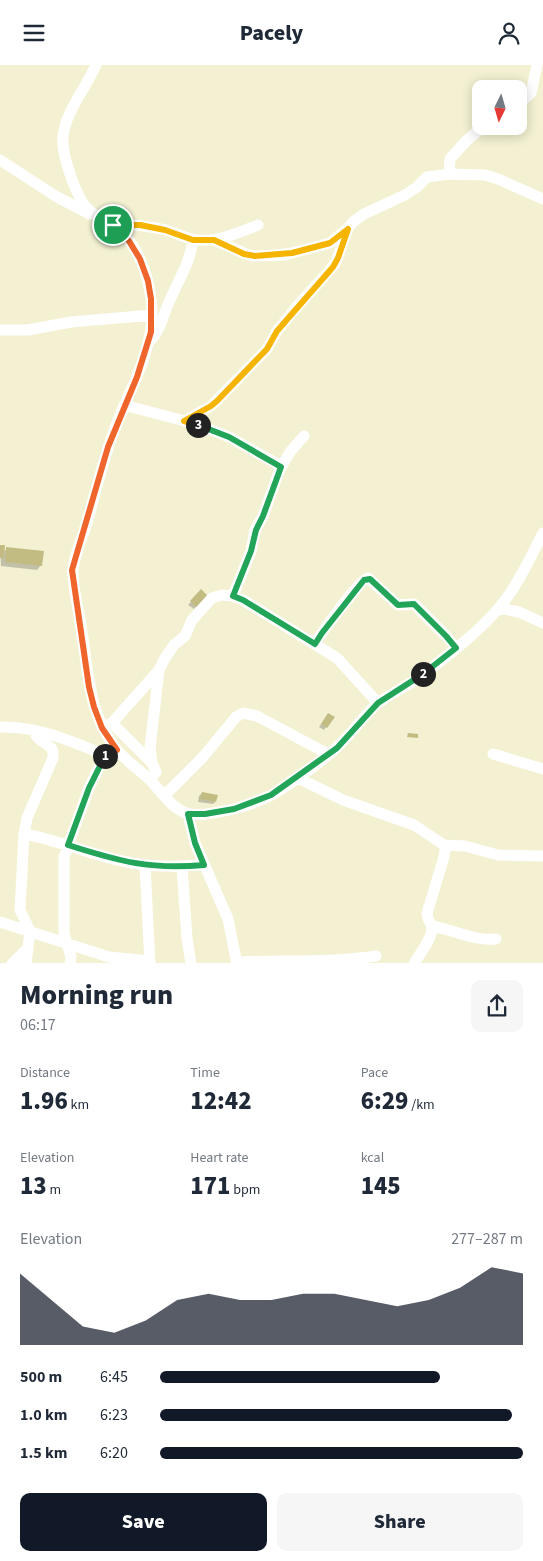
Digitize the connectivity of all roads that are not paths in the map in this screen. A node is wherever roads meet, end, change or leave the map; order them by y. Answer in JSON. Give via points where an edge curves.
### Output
{"nodes":[{"id":1,"x":96,"y":65,"type":"edge"},
{"id":2,"x":538,"y":65,"type":"edge"},
{"id":3,"x":528,"y":96,"type":"edge"},
{"id":4,"x":473,"y":135,"type":"edge"},
{"id":5,"x":0,"y":160,"type":"edge"},
{"id":6,"x":449,"y":174,"type":"junction"},
{"id":7,"x":543,"y":199,"type":"edge"},
{"id":8,"x":97,"y":216,"type":"junction"},
{"id":9,"x":113,"y":225,"type":"junction"},
{"id":10,"x":258,"y":225,"type":"dead end"},
{"id":11,"x":348,"y":229,"type":"junction"},
{"id":12,"x":193,"y":240,"type":"junction"},
{"id":13,"x":214,"y":240,"type":"junction"},
{"id":14,"x":152,"y":315,"type":"junction"},
{"id":15,"x":0,"y":330,"type":"edge"},
{"id":16,"x":148,"y":343,"type":"junction"},
{"id":17,"x":124,"y":405,"type":"junction"},
{"id":18,"x":184,"y":421,"type":"junction"},
{"id":19,"x":304,"y":436,"type":"dead end"},
{"id":20,"x":281,"y":467,"type":"junction"},
{"id":21,"x":543,"y":533,"type":"edge"},
{"id":22,"x":233,"y":596,"type":"junction"},
{"id":23,"x":499,"y":607,"type":"junction"},
{"id":24,"x":543,"y":623,"type":"edge"},
{"id":25,"x":315,"y":644,"type":"junction"},
{"id":26,"x":456,"y":648,"type":"junction"},
{"id":27,"x":159,"y":670,"type":"junction"},
{"id":28,"x":378,"y":703,"type":"junction"},
{"id":29,"x":107,"y":725,"type":"junction"},
{"id":30,"x":0,"y":727,"type":"edge"},
{"id":31,"x":33,"y":730,"type":"junction"},
{"id":32,"x":117,"y":750,"type":"junction"},
{"id":33,"x":328,"y":754,"type":"junction"},
{"id":34,"x":493,"y":754,"type":"dead end"},
{"id":35,"x":105,"y":755,"type":"junction"},
{"id":36,"x":152,"y":763,"type":"junction"},
{"id":37,"x":543,"y":769,"type":"edge"},
{"id":38,"x":298,"y":777,"type":"junction"},
{"id":39,"x":150,"y":780,"type":"junction"},
{"id":40,"x":164,"y":796,"type":"junction"},
{"id":41,"x":188,"y":814,"type":"junction"},
{"id":42,"x":24,"y":834,"type":"junction"},
{"id":43,"x":68,"y":845,"type":"junction"},
{"id":44,"x":444,"y":845,"type":"junction"},
{"id":45,"x":543,"y":856,"type":"edge"},
{"id":46,"x":204,"y":865,"type":"junction"},
{"id":47,"x":145,"y":866,"type":"junction"},
{"id":48,"x":182,"y":867,"type":"junction"},
{"id":49,"x":0,"y":922,"type":"edge"},
{"id":50,"x":432,"y":926,"type":"junction"},
{"id":51,"x":30,"y":931,"type":"junction"},
{"id":52,"x":496,"y":939,"type":"dead end"},
{"id":53,"x":67,"y":945,"type":"junction"},
{"id":54,"x":27,"y":949,"type":"junction"},
{"id":55,"x":376,"y":957,"type":"dead end"},
{"id":56,"x":109,"y":960,"type":"edge"},
{"id":57,"x":150,"y":962,"type":"edge"},
{"id":58,"x":12,"y":963,"type":"edge"},
{"id":59,"x":26,"y":963,"type":"edge"},
{"id":60,"x":70,"y":963,"type":"edge"},
{"id":61,"x":191,"y":963,"type":"edge"},
{"id":62,"x":237,"y":963,"type":"edge"},
{"id":63,"x":414,"y":963,"type":"edge"}],
"edges":[{"from":1,"to":8,"type":"street","via":[[63,137],[80,197]]},
{"from":2,"to":3,"type":"street"},
{"from":4,"to":6,"type":"street","via":[[450,159]]},
{"from":5,"to":8,"type":"street","via":[[57,197]]},
{"from":6,"to":7,"type":"street","via":[[485,175]]},
{"from":6,"to":11,"type":"street","via":[[427,177],[405,195],[364,214]]},
{"from":8,"to":9,"type":"street"},
{"from":9,"to":12,"type":"street","via":[[165,230]]},
{"from":9,"to":14,"type":"street","via":[[137,253],[148,281]]},
{"from":10,"to":13,"type":"street"},
{"from":11,"to":13,"type":"street","via":[[330,243],[276,255],[251,256]]},
{"from":11,"to":18,"type":"street","via":[[333,267],[277,331],[267,349],[217,401]]},
{"from":12,"to":13,"type":"street"},
{"from":12,"to":16,"type":"street","via":[[161,325]]},
{"from":14,"to":15,"type":"street","via":[[71,322],[28,330]]},
{"from":14,"to":16,"type":"street"},
{"from":16,"to":17,"type":"street"},
{"from":17,"to":18,"type":"street"},
{"from":17,"to":29,"type":"street","via":[[108,447],[72,570],[89,687],[94,707]]},
{"from":18,"to":20,"type":"street","via":[[229,437]]},
{"from":19,"to":20,"type":"street"},
{"from":20,"to":22,"type":"street"},
{"from":21,"to":23,"type":"street"},
{"from":22,"to":25,"type":"street"},
{"from":22,"to":27,"type":"street","via":[[212,598],[192,620],[185,636],[174,645]]},
{"from":23,"to":24,"type":"street"},
{"from":23,"to":26,"type":"street"},
{"from":25,"to":26,"type":"street","via":[[368,578],[398,605],[413,603]]},
{"from":25,"to":28,"type":"street","via":[[337,658]]},
{"from":26,"to":28,"type":"street","via":[[419,678]]},
{"from":27,"to":29,"type":"street"},
{"from":27,"to":36,"type":"street","via":[[151,739]]},
{"from":28,"to":33,"type":"street"},
{"from":29,"to":32,"type":"street"},
{"from":29,"to":36,"type":"street"},
{"from":30,"to":31,"type":"street"},
{"from":31,"to":35,"type":"street"},
{"from":31,"to":42,"type":"street","via":[[38,739],[54,752],[27,818]]},
{"from":32,"to":35,"type":"street"},
{"from":32,"to":39,"type":"street"},
{"from":33,"to":38,"type":"street"},
{"from":33,"to":40,"type":"street","via":[[257,716],[243,713]]},
{"from":34,"to":37,"type":"street"},
{"from":35,"to":43,"type":"street"},
{"from":36,"to":39,"type":"street","via":[[156,772]]},
{"from":38,"to":41,"type":"street","via":[[262,800],[224,811]]},
{"from":38,"to":44,"type":"street","via":[[343,800],[414,825]]},
{"from":39,"to":40,"type":"street"},
{"from":40,"to":41,"type":"street"},
{"from":41,"to":46,"type":"street"},
{"from":42,"to":43,"type":"street"},
{"from":42,"to":51,"type":"street","via":[[20,910]]},
{"from":43,"to":47,"type":"street"},
{"from":43,"to":53,"type":"street","via":[[64,857],[64,933]]},
{"from":44,"to":45,"type":"street","via":[[465,846],[498,855]]},
{"from":44,"to":50,"type":"street","via":[[444,857],[426,913]]},
{"from":46,"to":48,"type":"street"},
{"from":46,"to":62,"type":"street","via":[[228,919]]},
{"from":47,"to":48,"type":"street"},
{"from":47,"to":57,"type":"street"},
{"from":48,"to":61,"type":"street"},
{"from":49,"to":51,"type":"street"},
{"from":50,"to":52,"type":"street","via":[[483,940]]},
{"from":50,"to":63,"type":"street","via":[[421,955]]},
{"from":51,"to":53,"type":"street"},
{"from":51,"to":54,"type":"street"},
{"from":53,"to":56,"type":"street"},
{"from":53,"to":60,"type":"street"},
{"from":54,"to":58,"type":"street"},
{"from":54,"to":59,"type":"street"},
{"from":55,"to":62,"type":"street"},
{"from":56,"to":57,"type":"street"}]}
